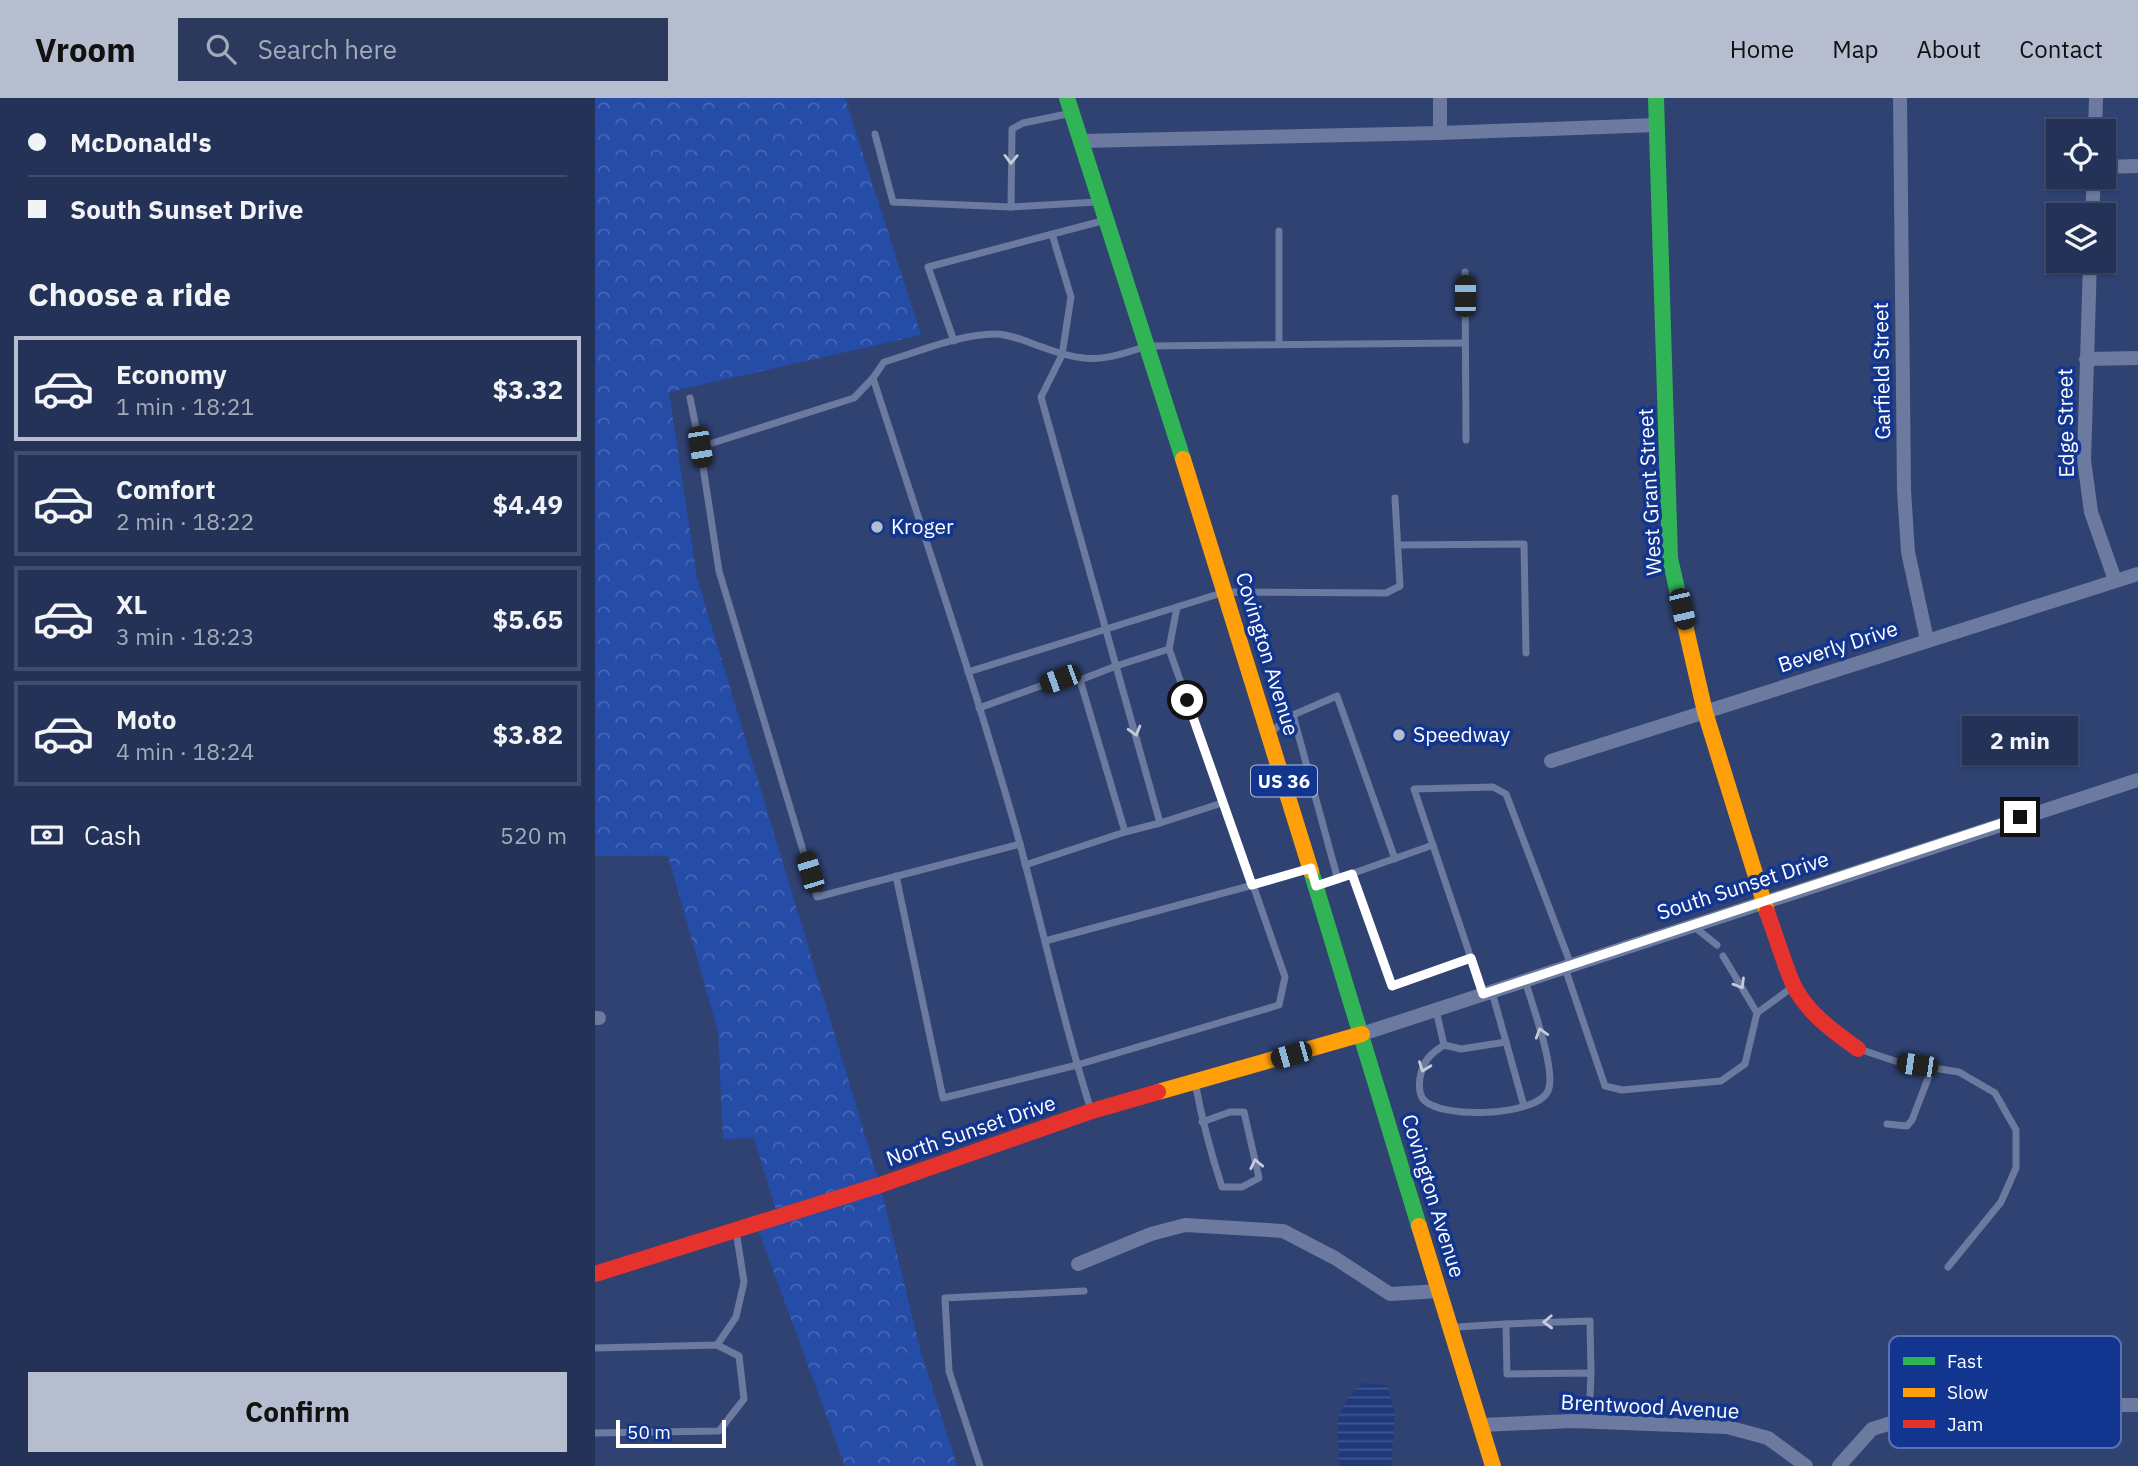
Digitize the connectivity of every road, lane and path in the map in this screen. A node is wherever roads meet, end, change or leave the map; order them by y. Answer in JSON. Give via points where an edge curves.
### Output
{"nodes":[{"id":1,"x":1440,"y":98,"type":"edge"},
{"id":2,"x":1656,"y":98,"type":"edge"},
{"id":3,"x":1899,"y":98,"type":"edge"},
{"id":4,"x":2096,"y":98,"type":"edge"},
{"id":5,"x":1069,"y":106,"type":"edge"},
{"id":6,"x":2095,"y":119,"type":"edge"},
{"id":7,"x":1656,"y":125,"type":"junction"},
{"id":8,"x":1440,"y":133,"type":"junction"},
{"id":9,"x":875,"y":134,"type":"dead end"},
{"id":10,"x":1081,"y":141,"type":"junction"},
{"id":11,"x":2138,"y":166,"type":"edge"},
{"id":12,"x":2116,"y":167,"type":"edge"},
{"id":13,"x":1101,"y":202,"type":"junction"},
{"id":14,"x":1011,"y":207,"type":"junction"},
{"id":15,"x":1106,"y":220,"type":"junction"},
{"id":16,"x":1279,"y":231,"type":"dead end"},
{"id":17,"x":1052,"y":234,"type":"junction"},
{"id":18,"x":1465,"y":272,"type":"dead end"},
{"id":19,"x":2090,"y":273,"type":"edge"},
{"id":20,"x":954,"y":341,"type":"junction"},
{"id":21,"x":1465,"y":343,"type":"junction"},
{"id":22,"x":1279,"y":344,"type":"junction"},
{"id":23,"x":1147,"y":346,"type":"junction"},
{"id":24,"x":1062,"y":355,"type":"junction"},
{"id":25,"x":2138,"y":358,"type":"edge"},
{"id":26,"x":2086,"y":359,"type":"junction"},
{"id":27,"x":873,"y":378,"type":"junction"},
{"id":28,"x":689,"y":398,"type":"dead end"},
{"id":29,"x":1466,"y":440,"type":"dead end"},
{"id":30,"x":700,"y":447,"type":"junction"},
{"id":31,"x":1395,"y":498,"type":"dead end"},
{"id":32,"x":1399,"y":545,"type":"junction"},
{"id":33,"x":2138,"y":574,"type":"edge"},
{"id":34,"x":2115,"y":580,"type":"junction"},
{"id":35,"x":1225,"y":592,"type":"junction"},
{"id":36,"x":1177,"y":607,"type":"junction"},
{"id":37,"x":1106,"y":629,"type":"junction"},
{"id":38,"x":1927,"y":640,"type":"junction"},
{"id":39,"x":1169,"y":649,"type":"junction"},
{"id":40,"x":1526,"y":653,"type":"dead end"},
{"id":41,"x":1116,"y":666,"type":"junction"},
{"id":42,"x":968,"y":672,"type":"junction"},
{"id":43,"x":1080,"y":680,"type":"junction"},
{"id":44,"x":979,"y":708,"type":"junction"},
{"id":45,"x":1705,"y":712,"type":"junction"},
{"id":46,"x":1293,"y":715,"type":"junction"},
{"id":47,"x":1269,"y":734,"type":"junction"},
{"id":48,"x":1551,"y":761,"type":"dead end"},
{"id":49,"x":2138,"y":780,"type":"edge"},
{"id":50,"x":1222,"y":803,"type":"junction"},
{"id":51,"x":1160,"y":823,"type":"junction"},
{"id":52,"x":1125,"y":832,"type":"junction"},
{"id":53,"x":1020,"y":844,"type":"junction"},
{"id":54,"x":1433,"y":845,"type":"junction"},
{"id":55,"x":1395,"y":859,"type":"junction"},
{"id":56,"x":1025,"y":865,"type":"junction"},
{"id":57,"x":1311,"y":868,"type":"junction"},
{"id":58,"x":1352,"y":874,"type":"junction"},
{"id":59,"x":896,"y":877,"type":"junction"},
{"id":60,"x":1338,"y":880,"type":"junction"},
{"id":61,"x":1252,"y":885,"type":"junction"},
{"id":62,"x":1316,"y":886,"type":"junction"},
{"id":63,"x":1763,"y":901,"type":"junction"},
{"id":64,"x":1691,"y":925,"type":"junction"},
{"id":65,"x":1045,"y":941,"type":"junction"},
{"id":66,"x":1717,"y":945,"type":"dead end"},
{"id":67,"x":1723,"y":956,"type":"dead end"},
{"id":68,"x":1471,"y":958,"type":"junction"},
{"id":69,"x":1568,"y":966,"type":"junction"},
{"id":70,"x":1525,"y":980,"type":"junction"},
{"id":71,"x":1794,"y":986,"type":"junction"},
{"id":72,"x":1487,"y":993,"type":"junction"},
{"id":73,"x":1436,"y":1010,"type":"junction"},
{"id":74,"x":1757,"y":1013,"type":"junction"},
{"id":75,"x":1362,"y":1034,"type":"junction"},
{"id":76,"x":1506,"y":1042,"type":"junction"},
{"id":77,"x":1444,"y":1045,"type":"junction"},
{"id":78,"x":1858,"y":1049,"type":"joint"},
{"id":79,"x":1077,"y":1065,"type":"junction"},
{"id":80,"x":1932,"y":1068,"type":"junction"},
{"id":81,"x":1195,"y":1082,"type":"junction"},
{"id":82,"x":1524,"y":1106,"type":"junction"},
{"id":83,"x":1092,"y":1111,"type":"junction"},
{"id":84,"x":1202,"y":1122,"type":"junction"},
{"id":85,"x":1887,"y":1124,"type":"dead end"},
{"id":86,"x":736,"y":1230,"type":"junction"},
{"id":87,"x":1078,"y":1264,"type":"dead end"},
{"id":88,"x":1948,"y":1267,"type":"dead end"},
{"id":89,"x":595,"y":1274,"type":"edge"},
{"id":90,"x":1440,"y":1291,"type":"junction"},
{"id":91,"x":1084,"y":1292,"type":"dead end"},
{"id":92,"x":1506,"y":1324,"type":"junction"},
{"id":93,"x":1452,"y":1328,"type":"junction"},
{"id":94,"x":717,"y":1345,"type":"junction"},
{"id":95,"x":595,"y":1348,"type":"edge"},
{"id":96,"x":1591,"y":1373,"type":"junction"},
{"id":97,"x":1589,"y":1422,"type":"junction"},
{"id":98,"x":1889,"y":1424,"type":"edge"},
{"id":99,"x":1481,"y":1426,"type":"junction"},
{"id":100,"x":595,"y":1433,"type":"edge"},
{"id":101,"x":980,"y":1466,"type":"edge"},
{"id":102,"x":1493,"y":1466,"type":"edge"},
{"id":103,"x":1806,"y":1466,"type":"edge"},
{"id":104,"x":1839,"y":1466,"type":"edge"}],
"edges":[{"from":1,"to":8,"type":"street"},
{"from":2,"to":7,"type":"main road","name":"West Grant Street"},
{"from":3,"to":38,"type":"street","name":"Garfield Street","via":[[1904,490],[1908,552]]},
{"from":4,"to":6,"type":"street"},
{"from":5,"to":10,"type":"main road","name":"Covington Avenue","number":"US 36"},
{"from":5,"to":14,"type":"lane","one_way":true,"via":[[1011,129]]},
{"from":7,"to":8,"type":"street"},
{"from":7,"to":45,"type":"main road","name":"West Grant Street","via":[[1670,558]]},
{"from":8,"to":10,"type":"street"},
{"from":9,"to":14,"type":"lane","via":[[893,202]]},
{"from":10,"to":13,"type":"main road","name":"Covington Avenue","number":"US 36"},
{"from":11,"to":12,"type":"street"},
{"from":13,"to":14,"type":"lane"},
{"from":13,"to":15,"type":"main road","name":"Covington Avenue","number":"US 36"},
{"from":15,"to":17,"type":"lane"},
{"from":15,"to":23,"type":"main road","name":"Covington Avenue","number":"US 36"},
{"from":16,"to":22,"type":"lane"},
{"from":17,"to":20,"type":"lane","via":[[928,267]]},
{"from":17,"to":24,"type":"lane","via":[[1071,297]]},
{"from":18,"to":21,"type":"lane"},
{"from":19,"to":26,"type":"street","name":"Edge Street"},
{"from":20,"to":24,"type":"lane","via":[[997,334]]},
{"from":20,"to":27,"type":"lane","via":[[884,362]]},
{"from":21,"to":22,"type":"lane"},
{"from":21,"to":29,"type":"lane"},
{"from":22,"to":23,"type":"lane"},
{"from":23,"to":24,"type":"lane","via":[[1110,358]]},
{"from":23,"to":35,"type":"main road","name":"Covington Avenue","number":"US 36"},
{"from":24,"to":37,"type":"lane","via":[[1041,397]]},
{"from":25,"to":26,"type":"street"},
{"from":26,"to":34,"type":"street","name":"Edge Street","via":[[2084,460],[2091,512]]},
{"from":27,"to":30,"type":"lane","via":[[854,398]]},
{"from":27,"to":42,"type":"lane"},
{"from":28,"to":30,"type":"lane"},
{"from":30,"to":59,"type":"lane","via":[[719,572],[817,897]]},
{"from":31,"to":32,"type":"lane"},
{"from":32,"to":35,"type":"lane","via":[[1400,586],[1386,593]]},
{"from":32,"to":40,"type":"lane","via":[[1524,544]]},
{"from":33,"to":34,"type":"street","name":"Beverly Drive"},
{"from":34,"to":38,"type":"street","name":"Beverly Drive"},
{"from":35,"to":36,"type":"lane"},
{"from":35,"to":47,"type":"main road","name":"Covington Avenue","number":"US 36"},
{"from":36,"to":37,"type":"lane"},
{"from":36,"to":39,"type":"lane"},
{"from":37,"to":41,"type":"lane"},
{"from":37,"to":42,"type":"lane"},
{"from":38,"to":45,"type":"street","name":"Beverly Drive"},
{"from":39,"to":41,"type":"lane"},
{"from":39,"to":50,"type":"lane"},
{"from":41,"to":43,"type":"lane"},
{"from":41,"to":51,"type":"lane","one_way":true},
{"from":42,"to":44,"type":"lane"},
{"from":43,"to":44,"type":"lane","via":[[1060,679]]},
{"from":43,"to":52,"type":"lane"},
{"from":44,"to":53,"type":"lane"},
{"from":45,"to":48,"type":"street","name":"Beverly Drive"},
{"from":45,"to":63,"type":"main road","name":"West Grant Street"},
{"from":46,"to":47,"type":"lane"},
{"from":46,"to":55,"type":"lane","via":[[1336,696]]},
{"from":46,"to":60,"type":"lane"},
{"from":47,"to":57,"type":"main road","name":"Covington Avenue","number":"US 36"},
{"from":49,"to":63,"type":"street","name":"South Sunset Drive"},
{"from":50,"to":51,"type":"lane"},
{"from":50,"to":61,"type":"lane"},
{"from":51,"to":52,"type":"lane"},
{"from":52,"to":56,"type":"lane"},
{"from":53,"to":56,"type":"lane"},
{"from":53,"to":59,"type":"lane"},
{"from":54,"to":55,"type":"lane"},
{"from":54,"to":68,"type":"lane"},
{"from":54,"to":69,"type":"lane","via":[[1414,789],[1493,787],[1506,794]]},
{"from":55,"to":58,"type":"lane"},
{"from":56,"to":65,"type":"lane"},
{"from":57,"to":61,"type":"lane"},
{"from":57,"to":62,"type":"main road","name":"Covington Avenue","number":"US 36"},
{"from":58,"to":60,"type":"lane"},
{"from":58,"to":68,"type":"lane","via":[[1392,986]]},
{"from":59,"to":79,"type":"lane","via":[[943,1098]]},
{"from":60,"to":62,"type":"lane"},
{"from":61,"to":65,"type":"lane"},
{"from":61,"to":79,"type":"lane","via":[[1285,977],[1279,1005]]},
{"from":62,"to":75,"type":"main road","name":"Covington Avenue","number":"US 36"},
{"from":63,"to":64,"type":"street","name":"South Sunset Drive"},
{"from":63,"to":71,"type":"main road","name":"West Grant Street"},
{"from":64,"to":66,"type":"lane"},
{"from":64,"to":69,"type":"street","name":"South Sunset Drive"},
{"from":65,"to":79,"type":"lane"},
{"from":67,"to":74,"type":"lane","one_way":true},
{"from":68,"to":72,"type":"lane"},
{"from":69,"to":70,"type":"street","name":"South Sunset Drive"},
{"from":69,"to":74,"type":"lane","via":[[1605,1086],[1622,1090],[1721,1081],[1745,1064]]},
{"from":70,"to":72,"type":"street","name":"South Sunset Drive"},
{"from":82,"to":70,"type":"lane","one_way":true,"via":[[1535,1105],[1548,1092],[1550,1078]]},
{"from":71,"to":74,"type":"lane"},
{"from":71,"to":78,"type":"main road","name":"West Grant Street","via":[[1812,1011]]},
{"from":72,"to":73,"type":"street","name":"South Sunset Drive"},
{"from":72,"to":76,"type":"lane"},
{"from":73,"to":75,"type":"street","name":"South Sunset Drive"},
{"from":73,"to":77,"type":"lane"},
{"from":75,"to":81,"type":"main road","name":"North Sunset Drive"},
{"from":75,"to":90,"type":"main road","name":"Covington Avenue","number":"US 36"},
{"from":76,"to":77,"type":"lane","via":[[1461,1049]]},
{"from":76,"to":82,"type":"lane"},
{"from":77,"to":82,"type":"lane","one_way":true,"via":[[1423,1064],[1420,1095],[1425,1102],[1461,1113]]},
{"from":78,"to":80,"type":"lane"},
{"from":79,"to":83,"type":"lane"},
{"from":80,"to":85,"type":"lane","via":[[1912,1120],[1907,1126]]},
{"from":80,"to":88,"type":"lane","via":[[1959,1072],[1995,1093],[2016,1130],[2016,1168],[2001,1202]]},
{"from":81,"to":83,"type":"main road","name":"North Sunset Drive"},
{"from":81,"to":84,"type":"lane"},
{"from":83,"to":86,"type":"main road","name":"North Sunset Drive"},
{"from":84,"to":84,"type":"lane","one_way":true,"via":[[1222,1187],[1242,1187],[1259,1178],[1244,1112]]},
{"from":86,"to":89,"type":"main road","name":"North Sunset Drive"},
{"from":86,"to":94,"type":"lane","via":[[744,1282],[736,1317]]},
{"from":87,"to":90,"type":"street","via":[[1185,1225],[1283,1231],[1390,1294]]},
{"from":90,"to":93,"type":"main road","name":"Covington Avenue","number":"US 36"},
{"from":91,"to":101,"type":"lane","via":[[945,1298],[949,1371]]},
{"from":92,"to":93,"type":"lane"},
{"from":92,"to":96,"type":"lane","via":[[1507,1374]]},
{"from":96,"to":92,"type":"lane","one_way":true,"via":[[1590,1321]]},
{"from":93,"to":99,"type":"main road","name":"Covington Avenue","number":"US 36"},
{"from":94,"to":95,"type":"lane"},
{"from":94,"to":100,"type":"lane","via":[[739,1356],[744,1399],[719,1431]]},
{"from":96,"to":97,"type":"lane"},
{"from":97,"to":99,"type":"street","name":"Brentwood Avenue"},
{"from":97,"to":103,"type":"street","name":"Brentwood Avenue","via":[[1727,1427],[1767,1437]]},
{"from":98,"to":104,"type":"street","via":[[1872,1429]]},
{"from":99,"to":102,"type":"main road","name":"Covington Avenue","number":"US 36"}]}
